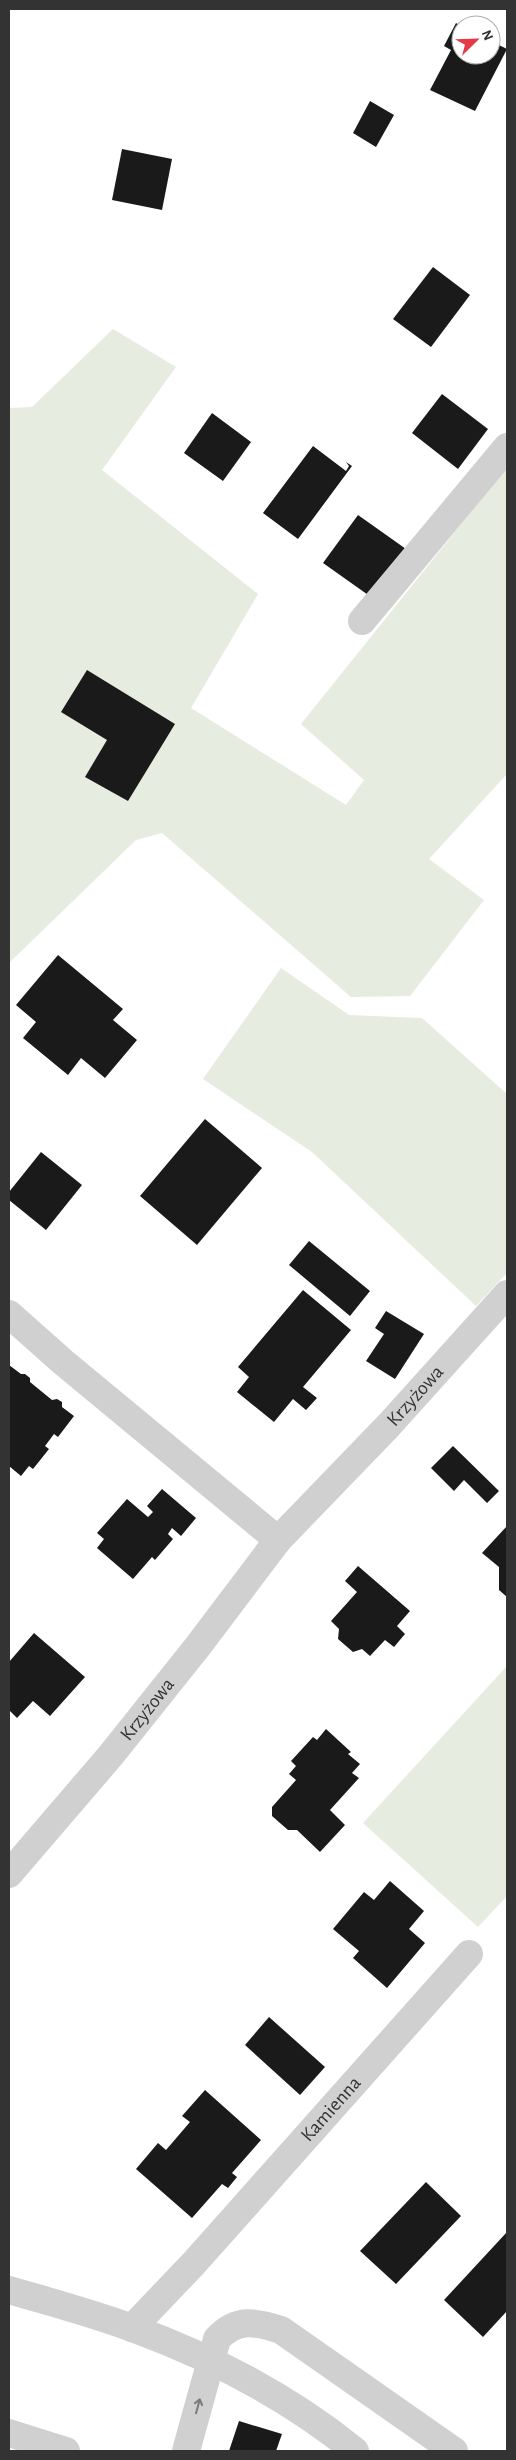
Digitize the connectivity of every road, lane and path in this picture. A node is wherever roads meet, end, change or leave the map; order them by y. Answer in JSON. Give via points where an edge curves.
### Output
{"nodes":[{"id":1,"x":507,"y":446,"type":"edge"},
{"id":2,"x":362,"y":621,"type":"dead end"},
{"id":3,"x":507,"y":1294,"type":"edge"},
{"id":4,"x":9,"y":1314,"type":"edge"},
{"id":5,"x":278,"y":1540,"type":"junction"},
{"id":6,"x":9,"y":1874,"type":"edge"},
{"id":7,"x":469,"y":1954,"type":"dead end"},
{"id":8,"x":9,"y":2290,"type":"edge"},
{"id":9,"x":132,"y":2328,"type":"junction"},
{"id":10,"x":210,"y":2361,"type":"junction"},
{"id":11,"x":9,"y":2433,"type":"edge"},
{"id":12,"x":66,"y":2451,"type":"edge"},
{"id":13,"x":186,"y":2451,"type":"edge"},
{"id":14,"x":355,"y":2451,"type":"edge"},
{"id":15,"x":454,"y":2451,"type":"edge"}],
"edges":[{"from":1,"to":2,"type":"street"},
{"from":3,"to":5,"type":"street","name":"Krzyżowa","via":[[389,1425]]},
{"from":4,"to":5,"type":"street"},
{"from":5,"to":6,"type":"street","name":"Krzyżowa","via":[[136,1724]]},
{"from":7,"to":9,"type":"street","name":"Kamienna","via":[[194,2264]]},
{"from":8,"to":9,"type":"street"},
{"from":9,"to":10,"type":"street"},
{"from":13,"to":10,"type":"street","one_way":true},
{"from":10,"to":14,"type":"street","via":[[296,2408]]},
{"from":10,"to":15,"type":"street","via":[[217,2338],[226,2329],[251,2322],[281,2330]]},
{"from":11,"to":12,"type":"street"}]}
